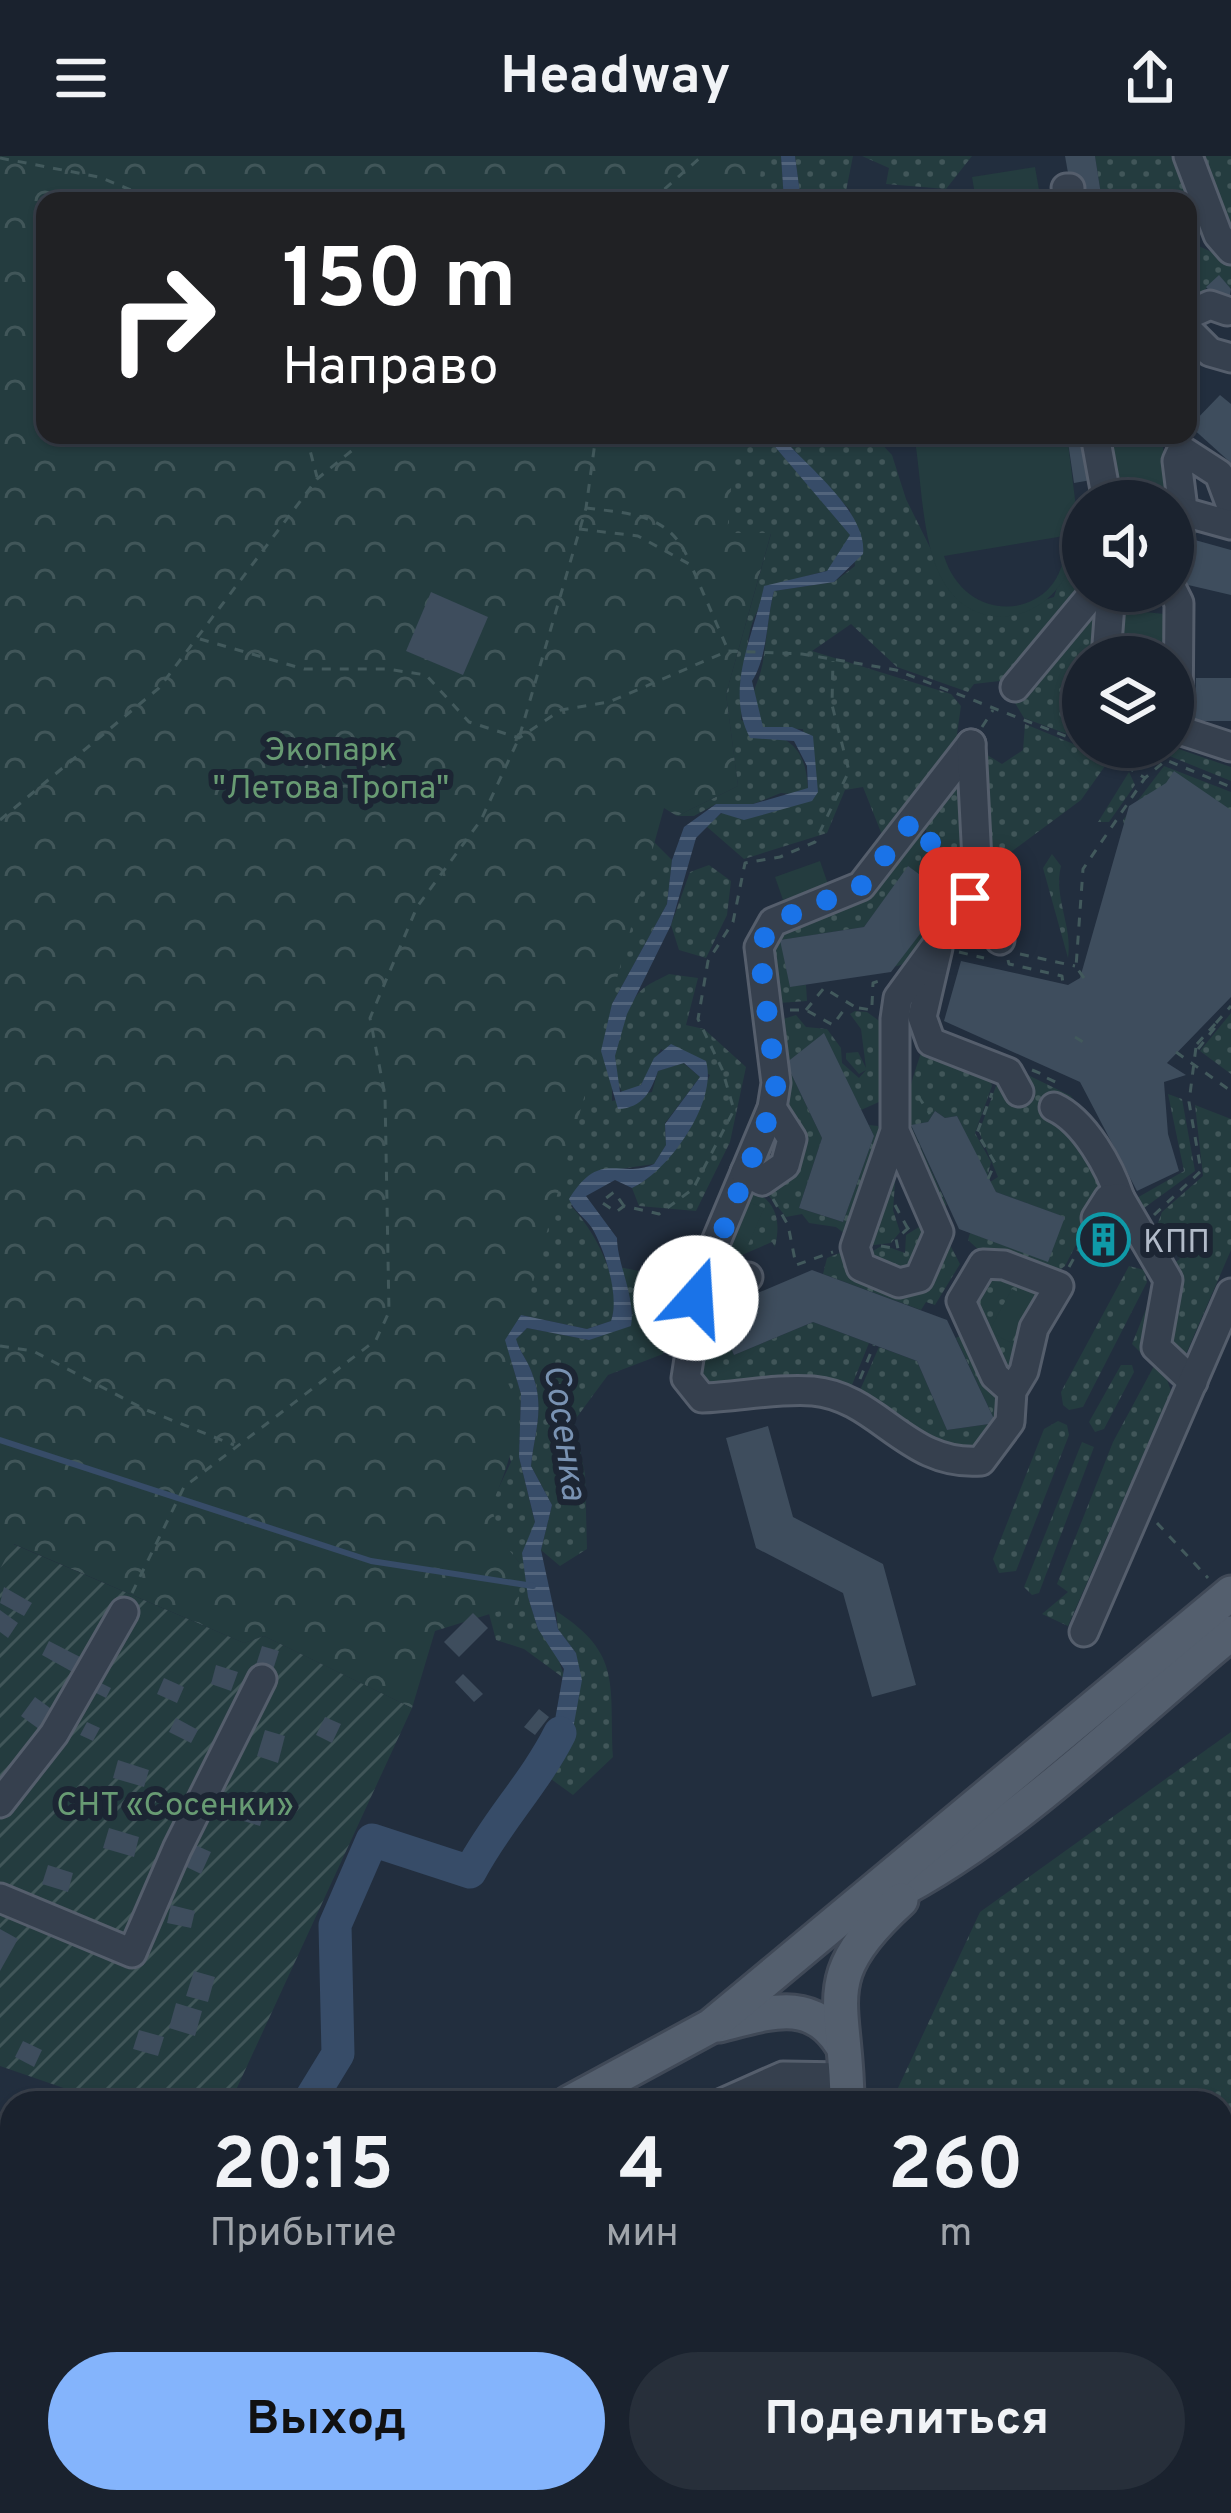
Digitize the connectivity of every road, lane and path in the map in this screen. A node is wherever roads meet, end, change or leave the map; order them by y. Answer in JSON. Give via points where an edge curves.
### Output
{"nodes":[{"id":1,"x":702,"y":156,"type":"edge"},
{"id":2,"x":1188,"y":156,"type":"edge"},
{"id":3,"x":0,"y":158,"type":"edge"},
{"id":4,"x":136,"y":192,"type":"edge"},
{"id":5,"x":660,"y":192,"type":"edge"},
{"id":6,"x":1197,"y":235,"type":"edge"},
{"id":7,"x":1231,"y":252,"type":"edge"},
{"id":8,"x":1197,"y":311,"type":"edge"},
{"id":9,"x":1227,"y":311,"type":"dead end"},
{"id":10,"x":1197,"y":339,"type":"edge"},
{"id":11,"x":1231,"y":358,"type":"edge"},
{"id":12,"x":308,"y":444,"type":"edge"},
{"id":13,"x":360,"y":444,"type":"edge"},
{"id":14,"x":595,"y":444,"type":"edge"},
{"id":15,"x":1102,"y":444,"type":"edge"},
{"id":16,"x":317,"y":479,"type":"junction"},
{"id":17,"x":1105,"y":480,"type":"edge"},
{"id":18,"x":1179,"y":480,"type":"edge"},
{"id":19,"x":1231,"y":506,"type":"edge"},
{"id":20,"x":586,"y":508,"type":"junction"},
{"id":21,"x":1194,"y":515,"type":"edge"},
{"id":22,"x":1231,"y":525,"type":"edge"},
{"id":23,"x":579,"y":529,"type":"junction"},
{"id":24,"x":691,"y":565,"type":"junction"},
{"id":25,"x":1078,"y":612,"type":"edge"},
{"id":26,"x":200,"y":639,"type":"junction"},
{"id":27,"x":728,"y":651,"type":"junction"},
{"id":28,"x":1016,"y":687,"type":"joint"},
{"id":29,"x":994,"y":709,"type":"junction"},
{"id":30,"x":1062,"y":735,"type":"edge"},
{"id":31,"x":1194,"y":735,"type":"edge"},
{"id":32,"x":519,"y":738,"type":"junction"},
{"id":33,"x":971,"y":744,"type":"junction"},
{"id":34,"x":1231,"y":747,"type":"edge"},
{"id":35,"x":1129,"y":768,"type":"edge"},
{"id":36,"x":1145,"y":778,"type":"junction"},
{"id":37,"x":1231,"y":787,"type":"edge"},
{"id":38,"x":914,"y":819,"type":"junction"},
{"id":39,"x":0,"y":820,"type":"edge"},
{"id":40,"x":970,"y":898,"type":"junction"},
{"id":41,"x":940,"y":938,"type":"junction"},
{"id":42,"x":1010,"y":947,"type":"joint"},
{"id":43,"x":1076,"y":967,"type":"junction"},
{"id":44,"x":867,"y":976,"type":"dead end"},
{"id":45,"x":1084,"y":977,"type":"dead end"},
{"id":46,"x":873,"y":983,"type":"dead end"},
{"id":47,"x":1231,"y":1006,"type":"edge"},
{"id":48,"x":846,"y":1007,"type":"junction"},
{"id":49,"x":806,"y":1010,"type":"junction"},
{"id":50,"x":872,"y":1010,"type":"dead end"},
{"id":51,"x":768,"y":1011,"type":"junction"},
{"id":52,"x":1075,"y":1037,"type":"dead end"},
{"id":53,"x":1086,"y":1044,"type":"dead end"},
{"id":54,"x":1176,"y":1052,"type":"dead end"},
{"id":55,"x":1190,"y":1063,"type":"junction"},
{"id":56,"x":988,"y":1065,"type":"junction"},
{"id":57,"x":910,"y":1085,"type":"dead end"},
{"id":58,"x":1019,"y":1091,"type":"dead end"},
{"id":59,"x":1231,"y":1091,"type":"edge"},
{"id":60,"x":1054,"y":1107,"type":"dead end"},
{"id":61,"x":930,"y":1114,"type":"dead end"},
{"id":62,"x":895,"y":1131,"type":"junction"},
{"id":63,"x":988,"y":1179,"type":"dead end"},
{"id":64,"x":1120,"y":1198,"type":"junction"},
{"id":65,"x":776,"y":1212,"type":"dead end"},
{"id":66,"x":1096,"y":1219,"type":"joint"},
{"id":67,"x":788,"y":1225,"type":"dead end"},
{"id":68,"x":1138,"y":1231,"type":"junction"},
{"id":69,"x":748,"y":1277,"type":"dead end"},
{"id":70,"x":1059,"y":1286,"type":"junction"},
{"id":71,"x":1231,"y":1293,"type":"edge"},
{"id":72,"x":696,"y":1298,"type":"junction"},
{"id":73,"x":874,"y":1345,"type":"dead end"},
{"id":74,"x":0,"y":1346,"type":"edge"},
{"id":75,"x":1193,"y":1382,"type":"junction"},
{"id":76,"x":1012,"y":1391,"type":"junction"},
{"id":77,"x":850,"y":1403,"type":"junction"},
{"id":78,"x":236,"y":1445,"type":"junction"},
{"id":79,"x":1142,"y":1499,"type":"junction"},
{"id":80,"x":1222,"y":1588,"type":"edge"},
{"id":81,"x":124,"y":1612,"type":"joint"},
{"id":82,"x":1084,"y":1632,"type":"dead end"},
{"id":83,"x":1231,"y":1633,"type":"edge"},
{"id":84,"x":262,"y":1679,"type":"dead end"},
{"id":85,"x":0,"y":1803,"type":"edge"},
{"id":86,"x":920,"y":1883,"type":"junction"},
{"id":87,"x":0,"y":1898,"type":"edge"},
{"id":88,"x":837,"y":1921,"type":"junction"},
{"id":89,"x":711,"y":2026,"type":"junction"},
{"id":90,"x":845,"y":2075,"type":"edge"},
{"id":91,"x":591,"y":2091,"type":"edge"},
{"id":92,"x":749,"y":2091,"type":"edge"}],
"edges":[{"from":1,"to":5,"type":"path"},
{"from":2,"to":7,"type":"street"},
{"from":3,"to":4,"type":"path"},
{"from":6,"to":7,"type":"street"},
{"from":8,"to":9,"type":"street"},
{"from":10,"to":11,"type":"street"},
{"from":12,"to":16,"type":"path"},
{"from":13,"to":16,"type":"path"},
{"from":14,"to":20,"type":"path"},
{"from":15,"to":17,"type":"street"},
{"from":16,"to":26,"type":"path"},
{"from":18,"to":19,"type":"street","via":[[1182,450],[1219,474]]},
{"from":20,"to":23,"type":"path"},
{"from":20,"to":24,"type":"path","via":[[651,516],[681,541]]},
{"from":21,"to":22,"type":"street"},
{"from":23,"to":24,"type":"path","via":[[638,536]]},
{"from":23,"to":32,"type":"path"},
{"from":24,"to":27,"type":"path"},
{"from":25,"to":28,"type":"street"},
{"from":26,"to":32,"type":"path","via":[[304,669],[426,675],[469,722]]},
{"from":26,"to":39,"type":"path","via":[[159,688]]},
{"from":27,"to":29,"type":"path","via":[[802,653],[896,670]]},
{"from":27,"to":32,"type":"path","via":[[610,702],[561,710]]},
{"from":28,"to":29,"type":"path"},
{"from":29,"to":30,"type":"path"},
{"from":29,"to":33,"type":"path"},
{"from":31,"to":34,"type":"street"},
{"from":32,"to":78,"type":"path","via":[[481,820],[417,907],[370,1018],[385,1095],[389,1312],[376,1340]]},
{"from":33,"to":38,"type":"street"},
{"from":33,"to":40,"type":"street","via":[[977,880]]},
{"from":35,"to":36,"type":"path"},
{"from":36,"to":37,"type":"path","via":[[1166,760]]},
{"from":36,"to":43,"type":"path","via":[[1083,869]]},
{"from":38,"to":40,"type":"path"},
{"from":38,"to":51,"type":"street","via":[[861,886],[808,900],[773,922],[759,947]]},
{"from":40,"to":41,"type":"street"},
{"from":40,"to":42,"type":"street"},
{"from":41,"to":56,"type":"street","via":[[922,1017],[931,1042]]},
{"from":41,"to":62,"type":"street","via":[[898,998]]},
{"from":42,"to":43,"type":"path"},
{"from":43,"to":45,"type":"path"},
{"from":44,"to":46,"type":"path"},
{"from":47,"to":55,"type":"path"},
{"from":48,"to":49,"type":"path","via":[[833,1025]]},
{"from":48,"to":49,"type":"path","via":[[842,995],[824,988]]},
{"from":48,"to":50,"type":"path"},
{"from":49,"to":51,"type":"path"},
{"from":51,"to":72,"type":"street","via":[[772,1108],[792,1139],[785,1165],[762,1181],[745,1172]]},
{"from":52,"to":53,"type":"path"},
{"from":54,"to":55,"type":"path"},
{"from":55,"to":59,"type":"path"},
{"from":55,"to":68,"type":"path","via":[[1201,1171]]},
{"from":56,"to":58,"type":"street","via":[[1008,1072]]},
{"from":56,"to":63,"type":"path","via":[[994,1086],[977,1133],[994,1163]]},
{"from":57,"to":61,"type":"path"},
{"from":60,"to":64,"type":"street","via":[[1079,1129]]},
{"from":62,"to":62,"type":"street","via":[[855,1247],[861,1267],[899,1283],[920,1278],[939,1232]]},
{"from":64,"to":66,"type":"street","via":[[1108,1199]]},
{"from":64,"to":68,"type":"street"},
{"from":65,"to":67,"type":"path"},
{"from":66,"to":70,"type":"path"},
{"from":68,"to":75,"type":"street","via":[[1168,1280],[1156,1347]]},
{"from":69,"to":72,"type":"street"},
{"from":70,"to":76,"type":"street","via":[[1028,1325],[1024,1371]]},
{"from":70,"to":76,"type":"street","via":[[1004,1265],[983,1264],[970,1278],[961,1300],[995,1376]]},
{"from":71,"to":75,"type":"street"},
{"from":72,"to":77,"type":"street","via":[[686,1378],[701,1398],[747,1404],[814,1390]]},
{"from":73,"to":77,"type":"path"},
{"from":74,"to":78,"type":"path","via":[[33,1351],[143,1409]]},
{"from":75,"to":79,"type":"street"},
{"from":76,"to":77,"type":"street","via":[[1010,1422],[981,1461],[920,1457]]},
{"from":78,"to":81,"type":"path","via":[[184,1487]]},
{"from":79,"to":80,"type":"path"},
{"from":79,"to":82,"type":"street"},
{"from":80,"to":88,"type":"main road"},
{"from":81,"to":85,"type":"street","via":[[54,1734]]},
{"from":83,"to":86,"type":"main road"},
{"from":84,"to":87,"type":"street","via":[[132,1953]]},
{"from":86,"to":88,"type":"main road"},
{"from":86,"to":90,"type":"main road","via":[[851,1953],[837,2000]]},
{"from":88,"to":89,"type":"main road"},
{"from":89,"to":90,"type":"main road","via":[[804,2011],[831,2027]]},
{"from":89,"to":91,"type":"main road"},
{"from":90,"to":92,"type":"street","via":[[782,2076]]}]}
